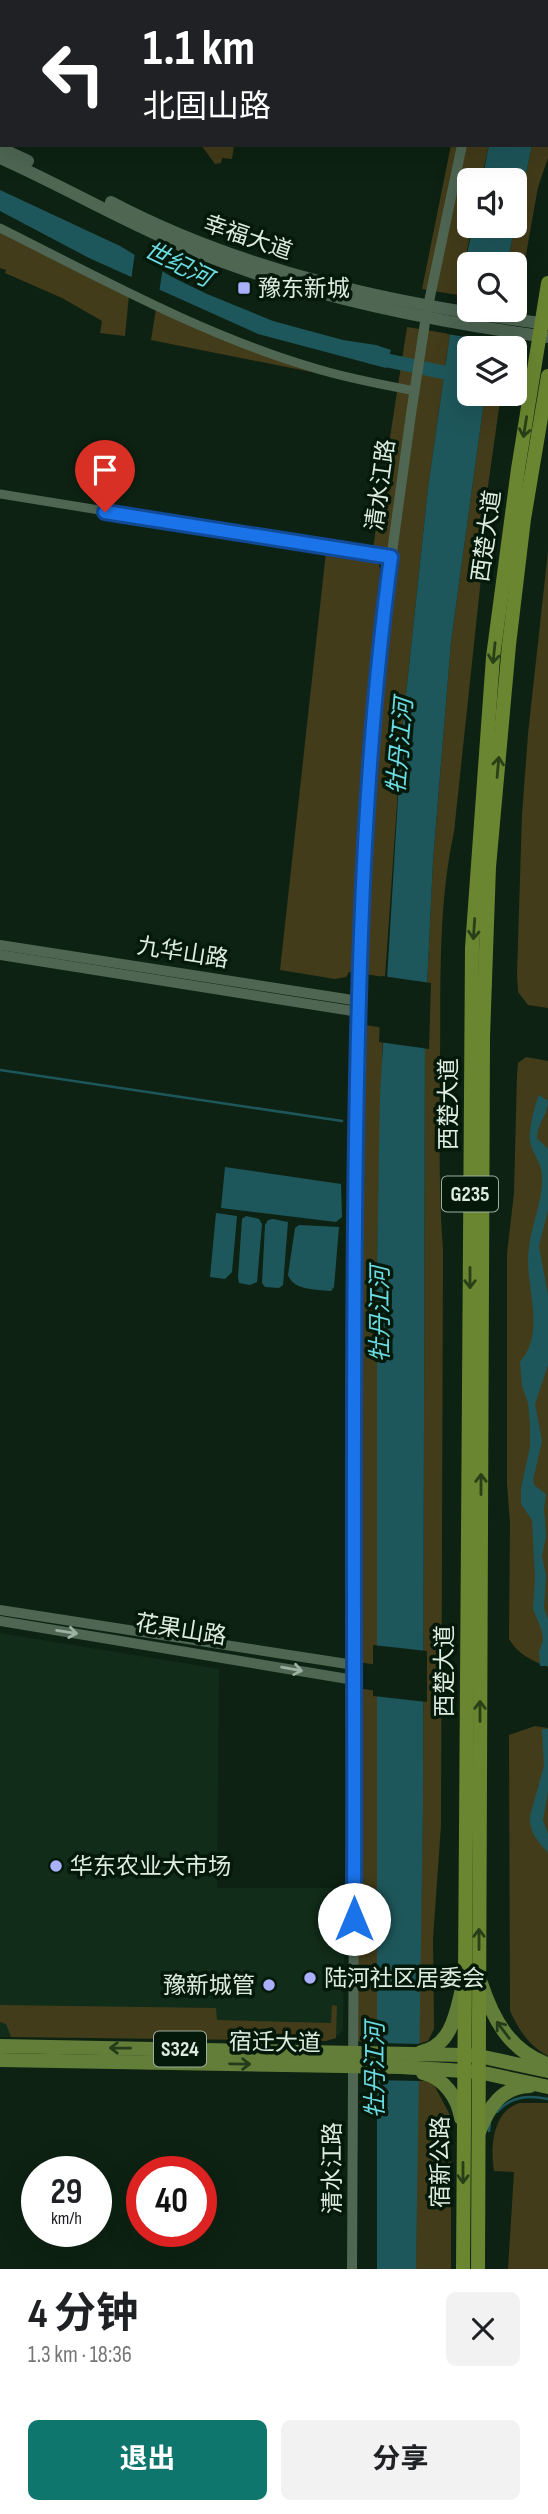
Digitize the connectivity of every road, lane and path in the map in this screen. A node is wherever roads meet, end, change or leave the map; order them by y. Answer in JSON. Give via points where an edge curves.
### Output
{"nodes":[{"id":1,"x":461,"y":147,"type":"edge"},
{"id":2,"x":0,"y":148,"type":"edge"},
{"id":3,"x":0,"y":158,"type":"edge"},
{"id":4,"x":0,"y":228,"type":"edge"},
{"id":5,"x":548,"y":283,"type":"edge"},
{"id":6,"x":427,"y":310,"type":"junction"},
{"id":7,"x":544,"y":330,"type":"edge"},
{"id":8,"x":548,"y":376,"type":"edge"},
{"id":9,"x":415,"y":388,"type":"junction"},
{"id":10,"x":0,"y":495,"type":"edge"},
{"id":11,"x":391,"y":557,"type":"junction"},
{"id":12,"x":0,"y":945,"type":"edge"},
{"id":13,"x":0,"y":955,"type":"edge"},
{"id":14,"x":359,"y":1006,"type":"junction"},
{"id":15,"x":0,"y":1610,"type":"edge"},
{"id":16,"x":0,"y":1621,"type":"edge"},
{"id":17,"x":354,"y":1665,"type":"junction"},
{"id":18,"x":355,"y":1679,"type":"junction"},
{"id":19,"x":479,"y":1979,"type":"junction"},
{"id":20,"x":464,"y":1980,"type":"junction"},
{"id":21,"x":0,"y":2046,"type":"edge"},
{"id":22,"x":414,"y":2053,"type":"junction"},
{"id":23,"x":464,"y":2055,"type":"junction"},
{"id":24,"x":479,"y":2056,"type":"junction"},
{"id":25,"x":0,"y":2060,"type":"edge"},
{"id":26,"x":356,"y":2060,"type":"junction"},
{"id":27,"x":548,"y":2064,"type":"edge"},
{"id":28,"x":401,"y":2067,"type":"junction"},
{"id":29,"x":463,"y":2071,"type":"junction"},
{"id":30,"x":548,"y":2071,"type":"edge"},
{"id":31,"x":479,"y":2072,"type":"junction"},
{"id":32,"x":544,"y":2086,"type":"edge"},
{"id":33,"x":463,"y":2129,"type":"junction"},
{"id":34,"x":478,"y":2133,"type":"junction"},
{"id":35,"x":352,"y":2269,"type":"edge"},
{"id":36,"x":463,"y":2269,"type":"edge"},
{"id":37,"x":478,"y":2269,"type":"edge"}],
"edges":[{"from":1,"to":6,"type":"street","name":"清水江路"},
{"from":2,"to":6,"type":"main road","name":"幸福大道","via":[[170,230],[248,261]]},
{"from":3,"to":6,"type":"main road","name":"幸福大道","via":[[142,228],[238,268],[318,291]]},
{"from":4,"to":9,"type":"street","via":[[254,348],[341,376]]},
{"from":5,"to":7,"type":"highway","name":"西楚大道","number":"G235"},
{"from":6,"to":7,"type":"main road","name":"幸福大道"},
{"from":6,"to":9,"type":"street","name":"清水江路"},
{"from":7,"to":20,"type":"highway","name":"西楚大道","number":"G235","one_way":true,"via":[[493,657],[472,948]]},
{"from":19,"to":8,"type":"highway","name":"西楚大道","number":"G235","one_way":true,"via":[[485,947],[509,645]]},
{"from":9,"to":11,"type":"street","name":"清水江路"},
{"from":10,"to":11,"type":"street"},
{"from":11,"to":14,"type":"street","name":"清水江路","via":[[366,805]]},
{"from":12,"to":14,"type":"street","name":"九华山路"},
{"from":13,"to":14,"type":"street","name":"九华山路"},
{"from":14,"to":17,"type":"street","name":"清水江路","via":[[353,1316]]},
{"from":15,"to":17,"type":"street","name":"花果山路"},
{"from":16,"to":18,"type":"street","name":"花果山路","one_way":true},
{"from":17,"to":18,"type":"street","name":"清水江路"},
{"from":18,"to":26,"type":"street","name":"清水江路"},
{"from":19,"to":24,"type":"highway","name":"西楚大道","number":"G235"},
{"from":27,"to":19,"type":"main road","one_way":true,"via":[[514,2044],[491,2013]]},
{"from":20,"to":22,"type":"main road","via":[[448,2033],[435,2047]]},
{"from":20,"to":23,"type":"highway","name":"西楚大道","number":"G235"},
{"from":26,"to":21,"type":"main road","name":"宿迁大道","number":"S324","one_way":true},
{"from":22,"to":23,"type":"main road","name":"宿迁大道","number":"S324"},
{"from":22,"to":26,"type":"main road","name":"宿迁大道","number":"S324"},
{"from":23,"to":24,"type":"main road","name":"宿迁大道","number":"S324"},
{"from":23,"to":29,"type":"highway","name":"宿新公路"},
{"from":24,"to":30,"type":"main road","name":"宿迁大道","number":"S324"},
{"from":24,"to":31,"type":"highway","name":"宿新公路"},
{"from":25,"to":26,"type":"main road","name":"宿迁大道","number":"S324","one_way":true},
{"from":26,"to":28,"type":"main road","name":"宿迁大道","number":"S324"},
{"from":26,"to":35,"type":"street","name":"清水江路"},
{"from":28,"to":29,"type":"main road","name":"宿迁大道","number":"S324"},
{"from":28,"to":33,"type":"main road","via":[[441,2081],[457,2101]]},
{"from":29,"to":31,"type":"main road","name":"宿迁大道","number":"S324"},
{"from":29,"to":33,"type":"highway","name":"宿新公路"},
{"from":31,"to":32,"type":"main road","name":"宿迁大道","number":"S324"},
{"from":31,"to":34,"type":"highway","name":"宿新公路"},
{"from":32,"to":34,"type":"main road","via":[[519,2087],[499,2096]]},
{"from":33,"to":36,"type":"highway","name":"宿新公路","one_way":true},
{"from":34,"to":37,"type":"highway","name":"宿新公路"}]}
